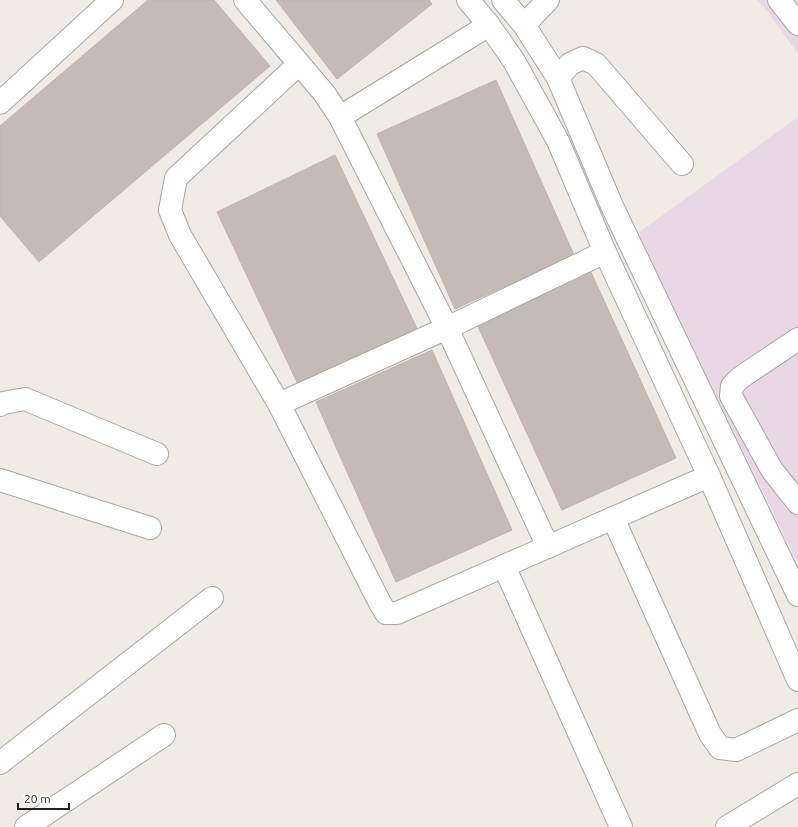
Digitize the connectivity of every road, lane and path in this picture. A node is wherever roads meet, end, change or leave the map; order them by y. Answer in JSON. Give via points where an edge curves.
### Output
{"nodes":[{"id":1,"x":112,"y":0,"type":"edge"},
{"id":2,"x":244,"y":0,"type":"edge"},
{"id":3,"x":468,"y":0,"type":"edge"},
{"id":4,"x":503,"y":0,"type":"edge"},
{"id":5,"x":548,"y":0,"type":"edge"},
{"id":6,"x":785,"y":2,"type":"edge"},
{"id":7,"x":798,"y":24,"type":"edge"},
{"id":8,"x":490,"y":25,"type":"junction"},
{"id":9,"x":524,"y":25,"type":"junction"},
{"id":10,"x":299,"y":64,"type":"junction"},
{"id":11,"x":558,"y":78,"type":"junction"},
{"id":12,"x":0,"y":103,"type":"edge"},
{"id":13,"x":340,"y":118,"type":"junction"},
{"id":14,"x":682,"y":164,"type":"dead end"},
{"id":15,"x":604,"y":252,"type":"junction"},
{"id":16,"x":447,"y":328,"type":"junction"},
{"id":17,"x":798,"y":339,"type":"edge"},
{"id":18,"x":279,"y":404,"type":"junction"},
{"id":19,"x":0,"y":405,"type":"edge"},
{"id":20,"x":157,"y":454,"type":"dead end"},
{"id":21,"x":709,"y":476,"type":"junction"},
{"id":22,"x":0,"y":480,"type":"edge"},
{"id":23,"x":798,"y":503,"type":"edge"},
{"id":24,"x":613,"y":518,"type":"junction"},
{"id":25,"x":150,"y":528,"type":"dead end"},
{"id":26,"x":548,"y":547,"type":"junction"},
{"id":27,"x":504,"y":566,"type":"junction"},
{"id":28,"x":798,"y":596,"type":"edge"},
{"id":29,"x":212,"y":598,"type":"dead end"},
{"id":30,"x":798,"y":680,"type":"edge"},
{"id":31,"x":798,"y":720,"type":"edge"},
{"id":32,"x":164,"y":735,"type":"dead end"},
{"id":33,"x":0,"y":763,"type":"edge"},
{"id":34,"x":795,"y":793,"type":"edge"},
{"id":35,"x":26,"y":827,"type":"edge"},
{"id":36,"x":621,"y":827,"type":"edge"},
{"id":37,"x":727,"y":827,"type":"edge"}],
"edges":[{"from":1,"to":12,"type":"street"},
{"from":2,"to":10,"type":"street"},
{"from":3,"to":8,"type":"street"},
{"from":4,"to":9,"type":"street"},
{"from":5,"to":9,"type":"street"},
{"from":6,"to":7,"type":"street"},
{"from":8,"to":13,"type":"street"},
{"from":8,"to":15,"type":"street","via":[[514,61],[558,141]]},
{"from":9,"to":11,"type":"street"},
{"from":10,"to":13,"type":"street","via":[[324,93]]},
{"from":10,"to":18,"type":"street","via":[[176,178],[170,210],[180,235]]},
{"from":11,"to":14,"type":"street","via":[[570,64],[583,58],[596,64]]},
{"from":11,"to":28,"type":"street","via":[[612,206]]},
{"from":13,"to":16,"type":"street"},
{"from":15,"to":16,"type":"street"},
{"from":15,"to":21,"type":"street"},
{"from":16,"to":18,"type":"street"},
{"from":16,"to":26,"type":"street"},
{"from":17,"to":23,"type":"street","via":[[740,378],[732,386],[731,396],[772,470]]},
{"from":18,"to":27,"type":"street","via":[[386,613],[398,613]]},
{"from":19,"to":20,"type":"street","via":[[25,399]]},
{"from":21,"to":24,"type":"street"},
{"from":21,"to":30,"type":"street"},
{"from":22,"to":25,"type":"street"},
{"from":24,"to":26,"type":"street"},
{"from":24,"to":31,"type":"street","via":[[710,734],[720,748],[736,750]]},
{"from":26,"to":27,"type":"street"},
{"from":27,"to":36,"type":"street"},
{"from":29,"to":33,"type":"street"},
{"from":32,"to":35,"type":"street"},
{"from":34,"to":37,"type":"street"}]}
